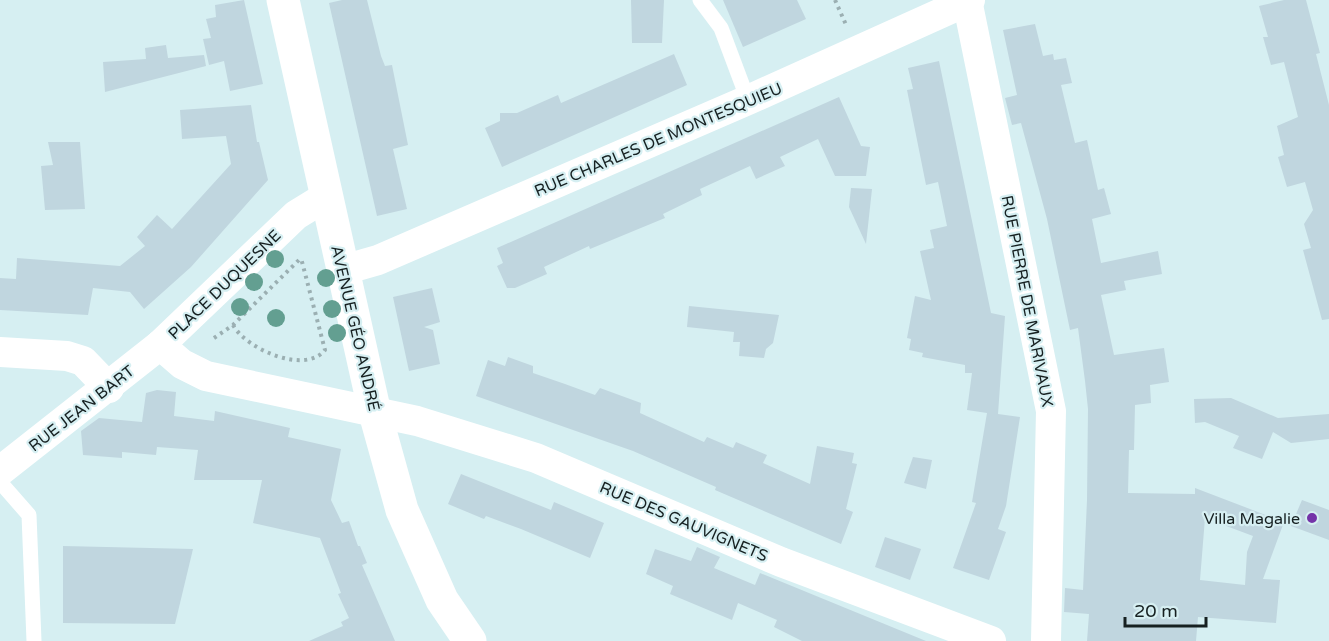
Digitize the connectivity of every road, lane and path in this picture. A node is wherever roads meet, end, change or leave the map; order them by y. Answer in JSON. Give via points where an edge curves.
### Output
{"nodes":[{"id":1,"x":283,"y":0,"type":"edge"},
{"id":2,"x":700,"y":0,"type":"edge"},
{"id":3,"x":835,"y":0,"type":"edge"},
{"id":4,"x":968,"y":0,"type":"edge"},
{"id":5,"x":851,"y":36,"type":"dead end"},
{"id":6,"x":748,"y":100,"type":"junction"},
{"id":7,"x":327,"y":196,"type":"junction"},
{"id":8,"x":343,"y":270,"type":"junction"},
{"id":9,"x":233,"y":325,"type":"junction"},
{"id":10,"x":214,"y":338,"type":"dead end"},
{"id":11,"x":160,"y":345,"type":"junction"},
{"id":12,"x":0,"y":352,"type":"edge"},
{"id":13,"x":109,"y":388,"type":"junction"},
{"id":14,"x":375,"y":413,"type":"junction"},
{"id":15,"x":0,"y":471,"type":"edge"},
{"id":16,"x":0,"y":482,"type":"edge"},
{"id":17,"x":34,"y":641,"type":"edge"},
{"id":18,"x":470,"y":641,"type":"edge"},
{"id":19,"x":991,"y":641,"type":"edge"},
{"id":20,"x":1046,"y":641,"type":"edge"}],
"edges":[{"from":1,"to":7,"type":"main road","name":"AVENUE GÉO ANDRÉ"},
{"from":2,"to":6,"type":"lane","via":[[722,28]]},
{"from":3,"to":5,"type":"path"},
{"from":4,"to":6,"type":"street","name":"RUE CHARLES DE MONTESQUIEU"},
{"from":4,"to":20,"type":"street","name":"RUE PIERRE DE MARIVAUX","via":[[1051,411]]},
{"from":6,"to":8,"type":"street","name":"RUE CHARLES DE MONTESQUIEU","via":[[367,264]]},
{"from":7,"to":8,"type":"main road","name":"AVENUE GÉO ANDRÉ"},
{"from":7,"to":11,"type":"street","name":"PLACE DUQUESNE","via":[[296,215]]},
{"from":8,"to":14,"type":"main road","name":"AVENUE GÉO ANDRÉ"},
{"from":9,"to":9,"type":"path","via":[[267,291],[301,258],[325,350],[318,359],[288,359],[239,335]]},
{"from":9,"to":10,"type":"path"},
{"from":11,"to":13,"type":"street","name":"RUE JEAN BART"},
{"from":11,"to":14,"type":"street","name":"PLACE DUQUESNE","via":[[182,364],[206,376]]},
{"from":12,"to":13,"type":"street","via":[[67,356],[83,361]]},
{"from":13,"to":15,"type":"street","name":"RUE JEAN BART"},
{"from":14,"to":18,"type":"main road","name":"AVENUE GÉO ANDRÉ","via":[[402,510],[442,600]]},
{"from":14,"to":19,"type":"street","name":"RUE DES GAUVIGNETS","via":[[417,421],[536,458],[781,562]]},
{"from":16,"to":17,"type":"lane","via":[[29,515]]}]}
